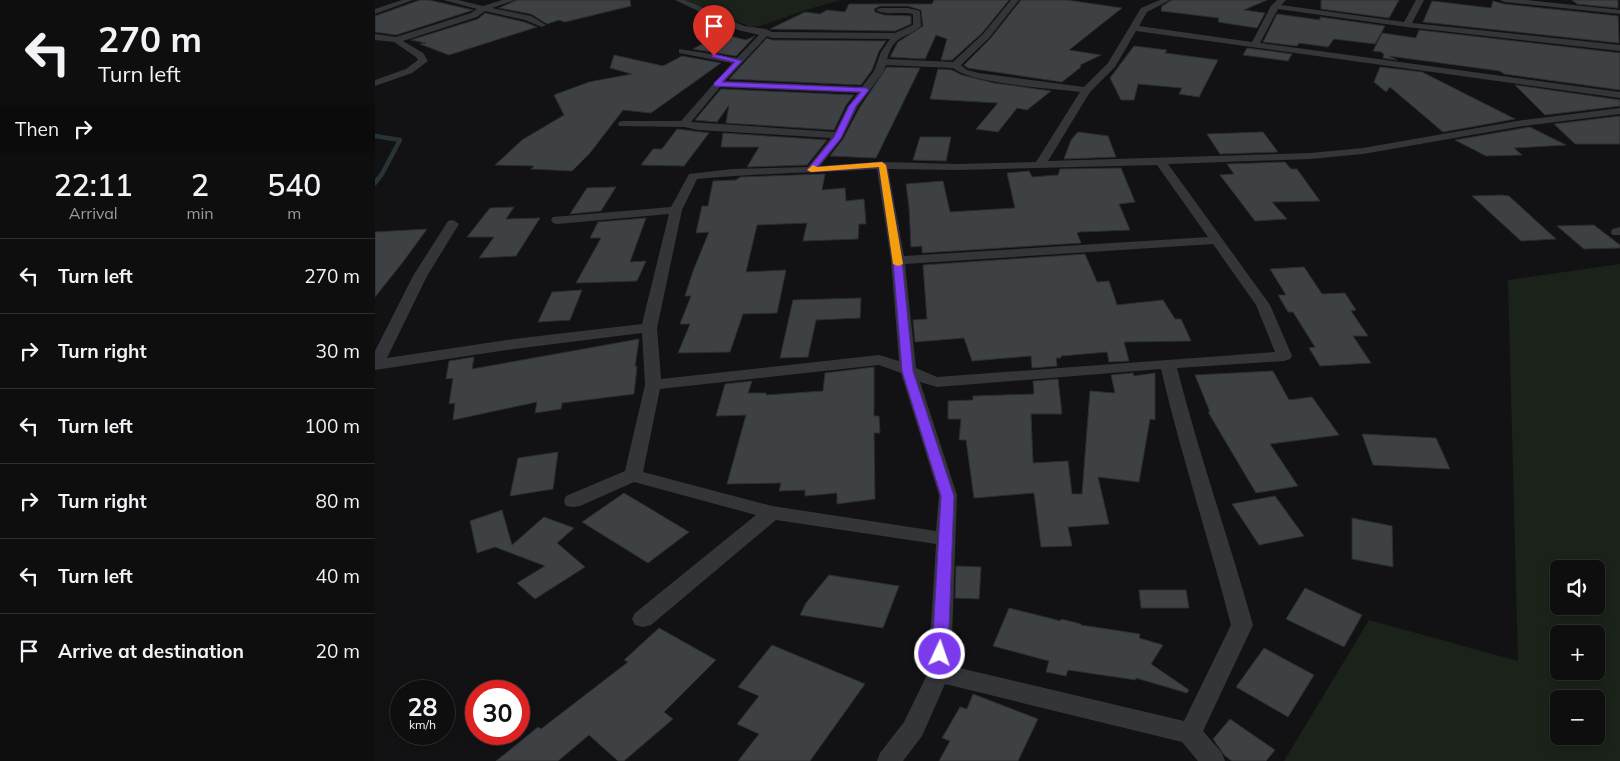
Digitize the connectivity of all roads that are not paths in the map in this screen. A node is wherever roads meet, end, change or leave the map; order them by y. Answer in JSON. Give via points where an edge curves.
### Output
{"nodes":[{"id":1,"x":409,"y":0,"type":"edge"},
{"id":2,"x":447,"y":0,"type":"edge"},
{"id":3,"x":511,"y":0,"type":"edge"},
{"id":4,"x":679,"y":0,"type":"edge"},
{"id":5,"x":1015,"y":0,"type":"edge"},
{"id":6,"x":1166,"y":0,"type":"edge"},
{"id":7,"x":1282,"y":0,"type":"edge"},
{"id":8,"x":1420,"y":0,"type":"edge"},
{"id":9,"x":1504,"y":0,"type":"edge"},
{"id":10,"x":1564,"y":3,"type":"edge"},
{"id":11,"x":1275,"y":6,"type":"junction"},
{"id":12,"x":483,"y":8,"type":"junction"},
{"id":13,"x":880,"y":10,"type":"dead end"},
{"id":14,"x":375,"y":12,"type":"edge"},
{"id":15,"x":1620,"y":12,"type":"edge"},
{"id":16,"x":542,"y":25,"type":"dead end"},
{"id":17,"x":1407,"y":25,"type":"junction"},
{"id":18,"x":1134,"y":28,"type":"junction"},
{"id":19,"x":766,"y":32,"type":"junction"},
{"id":20,"x":897,"y":36,"type":"junction"},
{"id":21,"x":375,"y":37,"type":"edge"},
{"id":22,"x":396,"y":40,"type":"junction"},
{"id":23,"x":1255,"y":44,"type":"junction"},
{"id":24,"x":1620,"y":48,"type":"edge"},
{"id":25,"x":682,"y":51,"type":"dead end"},
{"id":26,"x":739,"y":61,"type":"junction"},
{"id":27,"x":882,"y":62,"type":"junction"},
{"id":28,"x":955,"y":65,"type":"junction"},
{"id":29,"x":375,"y":83,"type":"edge"},
{"id":30,"x":717,"y":84,"type":"junction"},
{"id":31,"x":866,"y":90,"type":"junction"},
{"id":32,"x":1086,"y":90,"type":"junction"},
{"id":33,"x":1620,"y":95,"type":"edge"},
{"id":34,"x":1620,"y":111,"type":"edge"},
{"id":35,"x":623,"y":124,"type":"dead end"},
{"id":36,"x":684,"y":124,"type":"junction"},
{"id":37,"x":838,"y":135,"type":"junction"},
{"id":38,"x":1161,"y":162,"type":"junction"},
{"id":39,"x":882,"y":165,"type":"junction"},
{"id":40,"x":1040,"y":165,"type":"junction"},
{"id":41,"x":811,"y":170,"type":"junction"},
{"id":42,"x":676,"y":210,"type":"junction"},
{"id":43,"x":557,"y":220,"type":"dead end"},
{"id":44,"x":453,"y":224,"type":"dead end"},
{"id":45,"x":1215,"y":240,"type":"junction"},
{"id":46,"x":898,"y":260,"type":"junction"},
{"id":47,"x":649,"y":328,"type":"junction"},
{"id":48,"x":1168,"y":364,"type":"junction"},
{"id":49,"x":376,"y":365,"type":"edge"},
{"id":50,"x":908,"y":371,"type":"junction"},
{"id":51,"x":653,"y":385,"type":"junction"},
{"id":52,"x":633,"y":475,"type":"junction"},
{"id":53,"x":573,"y":501,"type":"dead end"},
{"id":54,"x":772,"y":513,"type":"junction"},
{"id":55,"x":946,"y":539,"type":"junction"},
{"id":56,"x":643,"y":619,"type":"dead end"},
{"id":57,"x":939,"y":673,"type":"junction"},
{"id":58,"x":1190,"y":734,"type":"junction"},
{"id":59,"x":889,"y":761,"type":"edge"},
{"id":60,"x":1213,"y":761,"type":"edge"}],
"edges":[{"from":1,"to":14,"type":"street"},
{"from":2,"to":12,"type":"street"},
{"from":3,"to":12,"type":"street"},
{"from":4,"to":19,"type":"street","via":[[741,28]]},
{"from":5,"to":28,"type":"street","via":[[986,36]]},
{"from":6,"to":18,"type":"street","via":[[1143,10]]},
{"from":7,"to":11,"type":"street"},
{"from":8,"to":17,"type":"street"},
{"from":9,"to":10,"type":"street"},
{"from":10,"to":15,"type":"street"},
{"from":11,"to":17,"type":"street"},
{"from":11,"to":23,"type":"street"},
{"from":12,"to":16,"type":"street","via":[[528,18]]},
{"from":12,"to":22,"type":"street","via":[[474,15]]},
{"from":13,"to":20,"type":"street","via":[[917,13],[917,26]]},
{"from":17,"to":24,"type":"street"},
{"from":18,"to":23,"type":"street"},
{"from":18,"to":32,"type":"street","via":[[1112,65]]},
{"from":19,"to":20,"type":"street","via":[[773,35]]},
{"from":19,"to":26,"type":"street"},
{"from":20,"to":27,"type":"street"},
{"from":21,"to":22,"type":"street"},
{"from":22,"to":29,"type":"street","via":[[420,55],[423,61],[409,71]]},
{"from":23,"to":33,"type":"street"},
{"from":25,"to":26,"type":"street"},
{"from":26,"to":30,"type":"street"},
{"from":27,"to":28,"type":"street"},
{"from":27,"to":31,"type":"street"},
{"from":28,"to":32,"type":"street","via":[[964,72],[979,76]]},
{"from":30,"to":31,"type":"street"},
{"from":30,"to":36,"type":"street"},
{"from":31,"to":37,"type":"street","via":[[853,106]]},
{"from":32,"to":40,"type":"street"},
{"from":34,"to":38,"type":"street","via":[[1523,123],[1363,151]]},
{"from":35,"to":36,"type":"street"},
{"from":36,"to":37,"type":"street"},
{"from":37,"to":41,"type":"street"},
{"from":38,"to":40,"type":"street"},
{"from":38,"to":45,"type":"street"},
{"from":39,"to":40,"type":"street"},
{"from":39,"to":41,"type":"street"},
{"from":39,"to":46,"type":"street"},
{"from":41,"to":42,"type":"street","via":[[693,176]]},
{"from":42,"to":43,"type":"street"},
{"from":42,"to":47,"type":"street"},
{"from":44,"to":49,"type":"street","via":[[420,276]]},
{"from":45,"to":46,"type":"street"},
{"from":45,"to":48,"type":"street","via":[[1263,305],[1285,356]]},
{"from":46,"to":50,"type":"street"},
{"from":47,"to":49,"type":"street"},
{"from":47,"to":51,"type":"street"},
{"from":48,"to":50,"type":"street","via":[[937,382]]},
{"from":48,"to":58,"type":"street","via":[[1242,625]]},
{"from":50,"to":51,"type":"street","via":[[895,363],[879,360]]},
{"from":50,"to":55,"type":"street","via":[[948,496]]},
{"from":51,"to":52,"type":"street"},
{"from":52,"to":53,"type":"street"},
{"from":52,"to":54,"type":"street"},
{"from":54,"to":55,"type":"street"},
{"from":54,"to":56,"type":"street"},
{"from":55,"to":57,"type":"street"},
{"from":57,"to":58,"type":"street"},
{"from":57,"to":59,"type":"street","via":[[913,729]]},
{"from":58,"to":60,"type":"street"}]}
